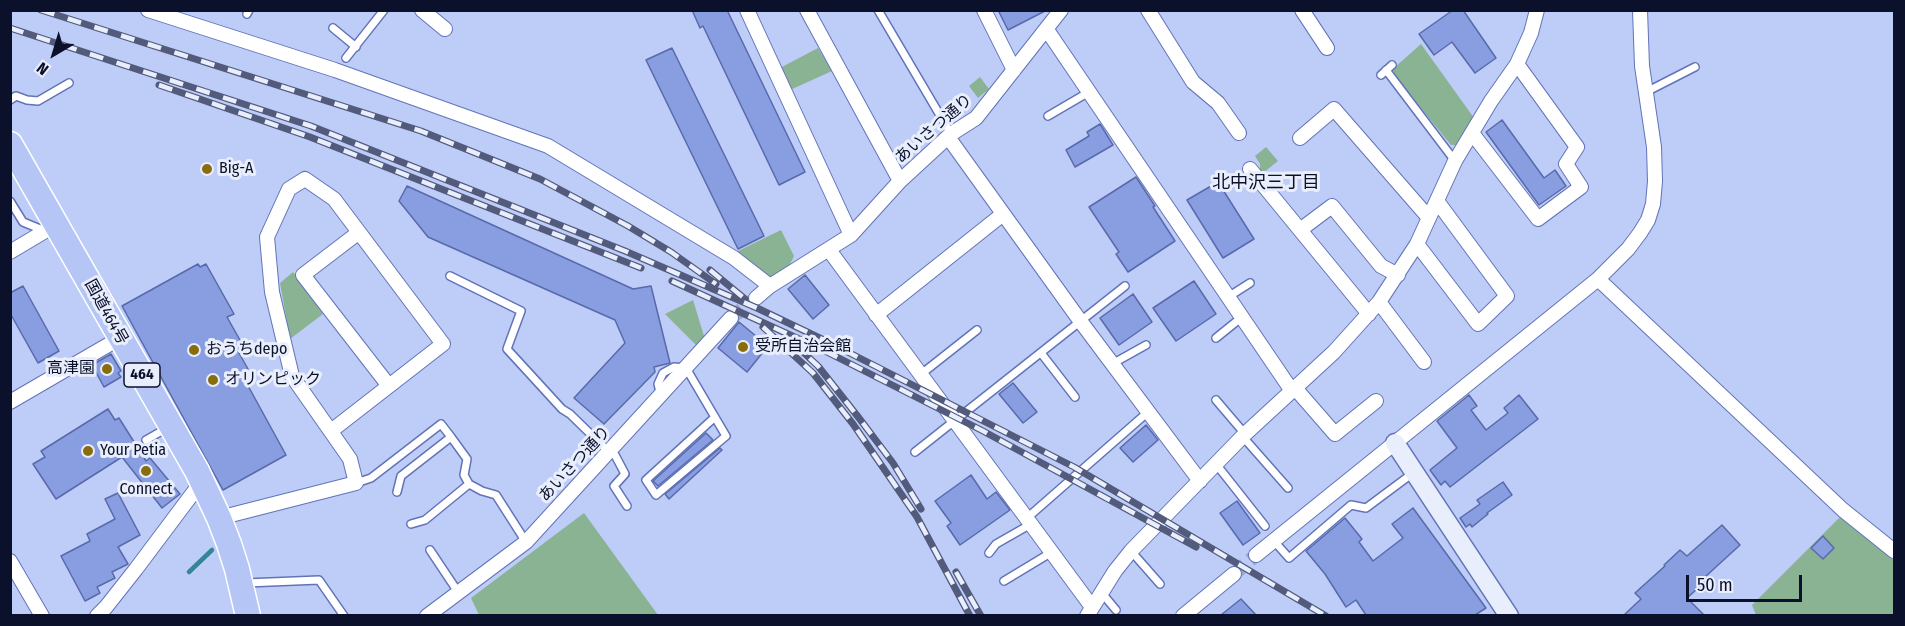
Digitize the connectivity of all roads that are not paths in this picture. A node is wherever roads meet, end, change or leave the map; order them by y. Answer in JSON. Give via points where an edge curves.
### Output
{"nodes":[{"id":1,"x":148,"y":10,"type":"edge"},
{"id":2,"x":384,"y":10,"type":"edge"},
{"id":3,"x":422,"y":10,"type":"edge"},
{"id":4,"x":747,"y":10,"type":"edge"},
{"id":5,"x":807,"y":10,"type":"edge"},
{"id":6,"x":878,"y":10,"type":"edge"},
{"id":7,"x":984,"y":10,"type":"edge"},
{"id":8,"x":1061,"y":10,"type":"edge"},
{"id":9,"x":1148,"y":10,"type":"edge"},
{"id":10,"x":1302,"y":10,"type":"edge"},
{"id":11,"x":1537,"y":10,"type":"edge"},
{"id":12,"x":1640,"y":10,"type":"edge"},
{"id":13,"x":333,"y":28,"type":"dead end"},
{"id":14,"x":445,"y":28,"type":"dead end"},
{"id":15,"x":1047,"y":30,"type":"junction"},
{"id":16,"x":356,"y":47,"type":"junction"},
{"id":17,"x":1327,"y":48,"type":"dead end"},
{"id":18,"x":346,"y":58,"type":"dead end"},
{"id":19,"x":1517,"y":64,"type":"junction"},
{"id":20,"x":1695,"y":68,"type":"dead end"},
{"id":21,"x":1014,"y":70,"type":"junction"},
{"id":22,"x":1387,"y":70,"type":"dead end"},
{"id":23,"x":69,"y":83,"type":"dead end"},
{"id":24,"x":1089,"y":92,"type":"junction"},
{"id":25,"x":1646,"y":92,"type":"junction"},
{"id":26,"x":10,"y":100,"type":"edge"},
{"id":27,"x":1048,"y":116,"type":"dead end"},
{"id":28,"x":1239,"y":133,"type":"dead end"},
{"id":29,"x":1472,"y":133,"type":"junction"},
{"id":30,"x":949,"y":135,"type":"junction"},
{"id":31,"x":1300,"y":138,"type":"dead end"},
{"id":32,"x":10,"y":144,"type":"edge"},
{"id":33,"x":1455,"y":161,"type":"junction"},
{"id":34,"x":1250,"y":169,"type":"dead end"},
{"id":35,"x":900,"y":181,"type":"junction"},
{"id":36,"x":10,"y":201,"type":"edge"},
{"id":37,"x":1437,"y":201,"type":"junction"},
{"id":38,"x":1003,"y":214,"type":"junction"},
{"id":39,"x":1429,"y":218,"type":"junction"},
{"id":40,"x":51,"y":227,"type":"junction"},
{"id":41,"x":1300,"y":230,"type":"junction"},
{"id":42,"x":358,"y":233,"type":"junction"},
{"id":43,"x":851,"y":235,"type":"junction"},
{"id":44,"x":1417,"y":244,"type":"junction"},
{"id":45,"x":829,"y":250,"type":"junction"},
{"id":46,"x":10,"y":252,"type":"edge"},
{"id":47,"x":1398,"y":275,"type":"junction"},
{"id":48,"x":450,"y":276,"type":"dead end"},
{"id":49,"x":1598,"y":279,"type":"junction"},
{"id":50,"x":1250,"y":283,"type":"dead end"},
{"id":51,"x":770,"y":286,"type":"junction"},
{"id":52,"x":1125,"y":286,"type":"dead end"},
{"id":53,"x":1228,"y":297,"type":"junction"},
{"id":54,"x":756,"y":298,"type":"tunnel mouth"},
{"id":55,"x":1379,"y":302,"type":"junction"},
{"id":56,"x":1369,"y":314,"type":"junction"},
{"id":57,"x":876,"y":315,"type":"junction"},
{"id":58,"x":1242,"y":317,"type":"junction"},
{"id":59,"x":731,"y":318,"type":"tunnel mouth"},
{"id":60,"x":1081,"y":321,"type":"junction"},
{"id":61,"x":976,"y":330,"type":"dead end"},
{"id":62,"x":120,"y":338,"type":"junction"},
{"id":63,"x":1216,"y":338,"type":"dead end"},
{"id":64,"x":1146,"y":345,"type":"dead end"},
{"id":65,"x":1041,"y":353,"type":"junction"},
{"id":66,"x":1424,"y":362,"type":"dead end"},
{"id":67,"x":1112,"y":364,"type":"junction"},
{"id":68,"x":686,"y":368,"type":"junction"},
{"id":69,"x":920,"y":375,"type":"junction"},
{"id":70,"x":389,"y":386,"type":"junction"},
{"id":71,"x":1294,"y":390,"type":"junction"},
{"id":72,"x":1075,"y":397,"type":"dead end"},
{"id":73,"x":1216,"y":400,"type":"dead end"},
{"id":74,"x":1376,"y":401,"type":"dead end"},
{"id":75,"x":10,"y":402,"type":"edge"},
{"id":76,"x":1148,"y":412,"type":"junction"},
{"id":77,"x":715,"y":417,"type":"junction"},
{"id":78,"x":955,"y":422,"type":"junction"},
{"id":79,"x":171,"y":426,"type":"junction"},
{"id":80,"x":331,"y":431,"type":"junction"},
{"id":81,"x":1244,"y":436,"type":"junction"},
{"id":82,"x":451,"y":437,"type":"junction"},
{"id":83,"x":146,"y":440,"type":"dead end"},
{"id":84,"x":1395,"y":443,"type":"junction"},
{"id":85,"x":609,"y":452,"type":"junction"},
{"id":86,"x":915,"y":452,"type":"dead end"},
{"id":87,"x":391,"y":463,"type":"junction"},
{"id":88,"x":1216,"y":464,"type":"junction"},
{"id":89,"x":1415,"y":472,"type":"junction"},
{"id":90,"x":401,"y":476,"type":"junction"},
{"id":91,"x":202,"y":481,"type":"junction"},
{"id":92,"x":1200,"y":481,"type":"junction"},
{"id":93,"x":356,"y":483,"type":"junction"},
{"id":94,"x":469,"y":484,"type":"junction"},
{"id":95,"x":1288,"y":488,"type":"dead end"},
{"id":96,"x":397,"y":492,"type":"dead end"},
{"id":97,"x":627,"y":506,"type":"dead end"},
{"id":98,"x":219,"y":518,"type":"junction"},
{"id":99,"x":1029,"y":521,"type":"junction"},
{"id":100,"x":411,"y":524,"type":"dead end"},
{"id":101,"x":1264,"y":526,"type":"dead end"},
{"id":102,"x":1274,"y":541,"type":"junction"},
{"id":103,"x":526,"y":542,"type":"junction"},
{"id":104,"x":430,"y":550,"type":"dead end"},
{"id":105,"x":1131,"y":551,"type":"junction"},
{"id":106,"x":1894,"y":551,"type":"edge"},
{"id":107,"x":1052,"y":552,"type":"junction"},
{"id":108,"x":989,"y":553,"type":"dead end"},
{"id":109,"x":1257,"y":555,"type":"tunnel mouth"},
{"id":110,"x":10,"y":561,"type":"edge"},
{"id":111,"x":1234,"y":574,"type":"tunnel mouth"},
{"id":112,"x":1005,"y":581,"type":"dead end"},
{"id":113,"x":241,"y":584,"type":"junction"},
{"id":114,"x":1160,"y":584,"type":"dead end"},
{"id":115,"x":458,"y":592,"type":"junction"},
{"id":116,"x":1101,"y":592,"type":"junction"},
{"id":117,"x":1116,"y":610,"type":"dead end"},
{"id":118,"x":1090,"y":611,"type":"edge"},
{"id":119,"x":42,"y":615,"type":"edge"},
{"id":120,"x":97,"y":615,"type":"edge"},
{"id":121,"x":248,"y":615,"type":"edge"},
{"id":122,"x":344,"y":615,"type":"edge"},
{"id":123,"x":427,"y":615,"type":"edge"},
{"id":124,"x":1183,"y":615,"type":"edge"},
{"id":125,"x":1509,"y":615,"type":"edge"}],
"edges":[{"from":1,"to":51,"type":"street","via":[[335,70],[548,146],[734,258]]},
{"from":2,"to":16,"type":"lane"},
{"from":3,"to":14,"type":"street"},
{"from":4,"to":43,"type":"street"},
{"from":5,"to":35,"type":"street"},
{"from":6,"to":30,"type":"lane"},
{"from":7,"to":21,"type":"street"},
{"from":8,"to":15,"type":"street","name":"あいさつ通り"},
{"from":9,"to":28,"type":"street","via":[[1193,82],[1218,103]]},
{"from":10,"to":17,"type":"street"},
{"from":11,"to":19,"type":"street"},
{"from":12,"to":25,"type":"street"},
{"from":13,"to":16,"type":"lane"},
{"from":15,"to":21,"type":"street","name":"あいさつ通り"},
{"from":15,"to":24,"type":"street"},
{"from":16,"to":18,"type":"lane"},
{"from":19,"to":29,"type":"street"},
{"from":19,"to":29,"type":"street","via":[[1577,147],[1566,164],[1581,187],[1538,219]]},
{"from":20,"to":25,"type":"lane"},
{"from":21,"to":30,"type":"street","name":"あいさつ通り","via":[[976,118]]},
{"from":22,"to":33,"type":"lane"},
{"from":23,"to":26,"type":"lane","via":[[38,101],[16,96]]},
{"from":24,"to":27,"type":"lane"},
{"from":24,"to":53,"type":"street"},
{"from":25,"to":49,"type":"street","via":[[1654,147],[1653,204],[1640,233]]},
{"from":29,"to":33,"type":"street"},
{"from":30,"to":35,"type":"street","name":"あいさつ通り"},
{"from":30,"to":38,"type":"street"},
{"from":31,"to":39,"type":"street","via":[[1334,109]]},
{"from":32,"to":40,"type":"highway","name":"国道464号","number":"464"},
{"from":33,"to":37,"type":"street"},
{"from":34,"to":41,"type":"street"},
{"from":35,"to":43,"type":"street","name":"あいさつ通り"},
{"from":36,"to":40,"type":"lane","via":[[23,222]]},
{"from":37,"to":39,"type":"street"},
{"from":37,"to":44,"type":"street","via":[[1507,296],[1478,324]]},
{"from":38,"to":57,"type":"street"},
{"from":38,"to":60,"type":"street"},
{"from":39,"to":44,"type":"street"},
{"from":40,"to":46,"type":"street"},
{"from":40,"to":62,"type":"highway","name":"国道464号","number":"464"},
{"from":41,"to":47,"type":"street","via":[[1332,206],[1381,266]]},
{"from":41,"to":56,"type":"street"},
{"from":42,"to":70,"type":"street","via":[[443,344]]},
{"from":42,"to":70,"type":"street","via":[[303,275]]},
{"from":42,"to":80,"type":"street","via":[[334,199],[305,179],[290,189],[267,237],[272,292],[292,376]]},
{"from":43,"to":45,"type":"street","name":"あいさつ通り"},
{"from":44,"to":47,"type":"street"},
{"from":45,"to":51,"type":"street","name":"あいさつ通り"},
{"from":45,"to":57,"type":"street"},
{"from":47,"to":55,"type":"street"},
{"from":48,"to":85,"type":"lane","via":[[521,311],[507,349],[562,409]]},
{"from":49,"to":84,"type":"street"},
{"from":49,"to":106,"type":"street","via":[[1843,510]]},
{"from":50,"to":53,"type":"lane"},
{"from":51,"to":54,"type":"street","name":"あいさつ通り"},
{"from":52,"to":60,"type":"lane"},
{"from":53,"to":58,"type":"street"},
{"from":55,"to":56,"type":"street"},
{"from":55,"to":66,"type":"street"},
{"from":56,"to":71,"type":"street"},
{"from":57,"to":69,"type":"street"},
{"from":58,"to":63,"type":"lane"},
{"from":58,"to":71,"type":"street"},
{"from":59,"to":68,"type":"street","name":"あいさつ通り"},
{"from":60,"to":65,"type":"lane"},
{"from":60,"to":67,"type":"street"},
{"from":61,"to":69,"type":"lane"},
{"from":62,"to":75,"type":"street"},
{"from":62,"to":79,"type":"highway","name":"国道464号","number":"464"},
{"from":64,"to":67,"type":"lane"},
{"from":65,"to":72,"type":"lane"},
{"from":65,"to":78,"type":"lane"},
{"from":67,"to":76,"type":"street"},
{"from":68,"to":77,"type":"lane"},
{"from":68,"to":85,"type":"street","name":"あいさつ通り"},
{"from":69,"to":78,"type":"street"},
{"from":70,"to":80,"type":"street"},
{"from":71,"to":74,"type":"street","via":[[1335,434]]},
{"from":71,"to":81,"type":"street"},
{"from":73,"to":81,"type":"lane"},
{"from":76,"to":92,"type":"street"},
{"from":76,"to":99,"type":"lane"},
{"from":77,"to":77,"type":"lane","via":[[726,436],[656,495],[646,480]]},
{"from":78,"to":86,"type":"lane"},
{"from":78,"to":99,"type":"street"},
{"from":79,"to":83,"type":"lane"},
{"from":79,"to":91,"type":"highway","name":"国道464号","number":"464"},
{"from":80,"to":93,"type":"street","via":[[350,459]]},
{"from":81,"to":88,"type":"street"},
{"from":81,"to":95,"type":"lane"},
{"from":82,"to":87,"type":"lane","via":[[441,424]]},
{"from":82,"to":90,"type":"lane"},
{"from":82,"to":94,"type":"lane","via":[[467,459],[464,475]]},
{"from":84,"to":89,"type":"street"},
{"from":84,"to":102,"type":"street"},
{"from":85,"to":97,"type":"lane","via":[[615,455],[625,474],[614,486]]},
{"from":85,"to":103,"type":"street","name":"あいさつ通り"},
{"from":87,"to":90,"type":"lane"},
{"from":87,"to":93,"type":"lane","via":[[371,478]]},
{"from":88,"to":92,"type":"street"},
{"from":88,"to":101,"type":"lane"},
{"from":89,"to":102,"type":"lane","via":[[1366,508],[1351,505],[1289,558]]},
{"from":89,"to":125,"type":"street"},
{"from":90,"to":96,"type":"lane"},
{"from":91,"to":98,"type":"highway","name":"国道464号","number":"464"},
{"from":91,"to":120,"type":"street"},
{"from":92,"to":105,"type":"street"},
{"from":93,"to":98,"type":"street"},
{"from":94,"to":100,"type":"lane","via":[[425,520]]},
{"from":94,"to":103,"type":"lane","via":[[496,495]]},
{"from":98,"to":113,"type":"highway","name":"国道464号","number":"464"},
{"from":99,"to":107,"type":"street"},
{"from":99,"to":108,"type":"lane"},
{"from":102,"to":109,"type":"street"},
{"from":103,"to":115,"type":"street","name":"あいさつ通り"},
{"from":104,"to":115,"type":"lane"},
{"from":105,"to":114,"type":"lane"},
{"from":105,"to":116,"type":"street"},
{"from":107,"to":112,"type":"lane"},
{"from":107,"to":118,"type":"street"},
{"from":110,"to":119,"type":"street"},
{"from":111,"to":124,"type":"street"},
{"from":113,"to":121,"type":"highway","name":"国道464号","number":"464"},
{"from":113,"to":122,"type":"lane","via":[[319,580]]},
{"from":115,"to":123,"type":"street","name":"あいさつ通り"},
{"from":116,"to":117,"type":"lane"},
{"from":116,"to":118,"type":"street"}]}
